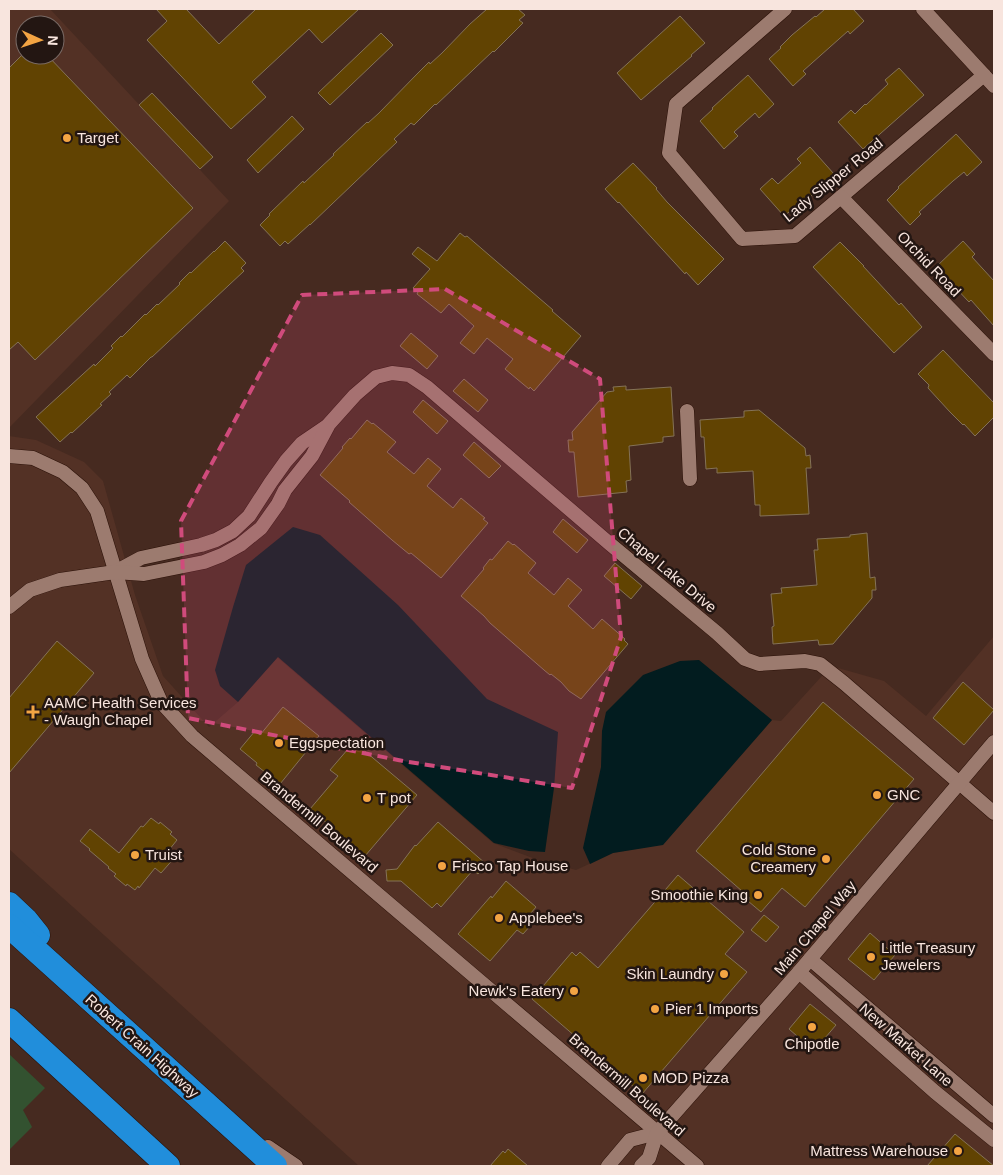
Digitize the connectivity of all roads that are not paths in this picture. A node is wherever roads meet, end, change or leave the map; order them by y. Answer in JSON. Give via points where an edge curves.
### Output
{"nodes":[{"id":1,"x":785,"y":9,"type":"edge"},
{"id":2,"x":922,"y":9,"type":"edge"},
{"id":3,"x":984,"y":75,"type":"junction"},
{"id":4,"x":994,"y":86,"type":"edge"},
{"id":5,"x":841,"y":197,"type":"junction"},
{"id":6,"x":994,"y":354,"type":"edge"},
{"id":7,"x":687,"y":410,"type":"dead end"},
{"id":8,"x":9,"y":456,"type":"edge"},
{"id":9,"x":690,"y":479,"type":"dead end"},
{"id":10,"x":115,"y":572,"type":"junction"},
{"id":11,"x":9,"y":607,"type":"edge"},
{"id":12,"x":994,"y":742,"type":"edge"},
{"id":13,"x":959,"y":783,"type":"junction"},
{"id":14,"x":994,"y":813,"type":"edge"},
{"id":15,"x":9,"y":904,"type":"edge"},
{"id":16,"x":9,"y":926,"type":"edge"},
{"id":17,"x":810,"y":959,"type":"junction"},
{"id":18,"x":799,"y":972,"type":"junction"},
{"id":19,"x":91,"y":1000,"type":"junction"},
{"id":20,"x":9,"y":1020,"type":"edge"},
{"id":21,"x":209,"y":1106,"type":"junction"},
{"id":22,"x":994,"y":1116,"type":"edge"},
{"id":23,"x":657,"y":1133,"type":"junction"},
{"id":24,"x":994,"y":1140,"type":"edge"},
{"id":25,"x":168,"y":1166,"type":"edge"},
{"id":26,"x":275,"y":1166,"type":"edge"},
{"id":27,"x":296,"y":1166,"type":"edge"},
{"id":28,"x":608,"y":1166,"type":"edge"},
{"id":29,"x":641,"y":1166,"type":"edge"},
{"id":30,"x":697,"y":1166,"type":"edge"}],
"edges":[{"from":1,"to":5,"type":"street","name":"Lady Slipper Road","via":[[676,104],[669,153],[742,239],[795,236]]},
{"from":2,"to":3,"type":"street"},
{"from":3,"to":4,"type":"street"},
{"from":3,"to":5,"type":"street","name":"Lady Slipper Road"},
{"from":5,"to":6,"type":"street","name":"Orchid Road"},
{"from":7,"to":9,"type":"street"},
{"from":8,"to":10,"type":"street","name":"Brandermill Boulevard","via":[[33,458],[63,472],[82,488],[97,511]]},
{"from":10,"to":11,"type":"street","name":"Chapel Lake Drive","via":[[60,580],[30,590]]},
{"from":10,"to":13,"type":"street","name":"Chapel Lake Drive","via":[[144,574],[204,562],[240,544],[261,528],[312,456],[329,424],[355,395],[376,377],[392,373],[409,374],[745,659],[759,664],[806,661],[820,664]]},
{"from":10,"to":23,"type":"street","name":"Brandermill Boulevard","via":[[142,659],[161,702],[192,736]]},
{"from":12,"to":13,"type":"street","name":"Main Chapel Way"},
{"from":13,"to":14,"type":"street","name":"Chapel Lake Drive"},
{"from":13,"to":17,"type":"street","name":"Main Chapel Way"},
{"from":15,"to":19,"type":"highway","via":[[26,920]]},
{"from":16,"to":19,"type":"highway","name":"Robert Crain Highway"},
{"from":17,"to":18,"type":"street","name":"Main Chapel Way"},
{"from":17,"to":22,"type":"street","name":"New Market Lane"},
{"from":18,"to":23,"type":"street","name":"Main Chapel Way"},
{"from":18,"to":24,"type":"street","name":"New Market Lane"},
{"from":19,"to":21,"type":"highway","name":"Robert Crain Highway"},
{"from":20,"to":25,"type":"highway"},
{"from":21,"to":26,"type":"highway","name":"Robert Crain Highway"},
{"from":21,"to":27,"type":"street"},
{"from":23,"to":28,"type":"street","via":[[630,1140]]},
{"from":23,"to":29,"type":"street","name":"Main Chapel Way","via":[[649,1158]]},
{"from":23,"to":30,"type":"street","name":"Brandermill Boulevard"}]}
